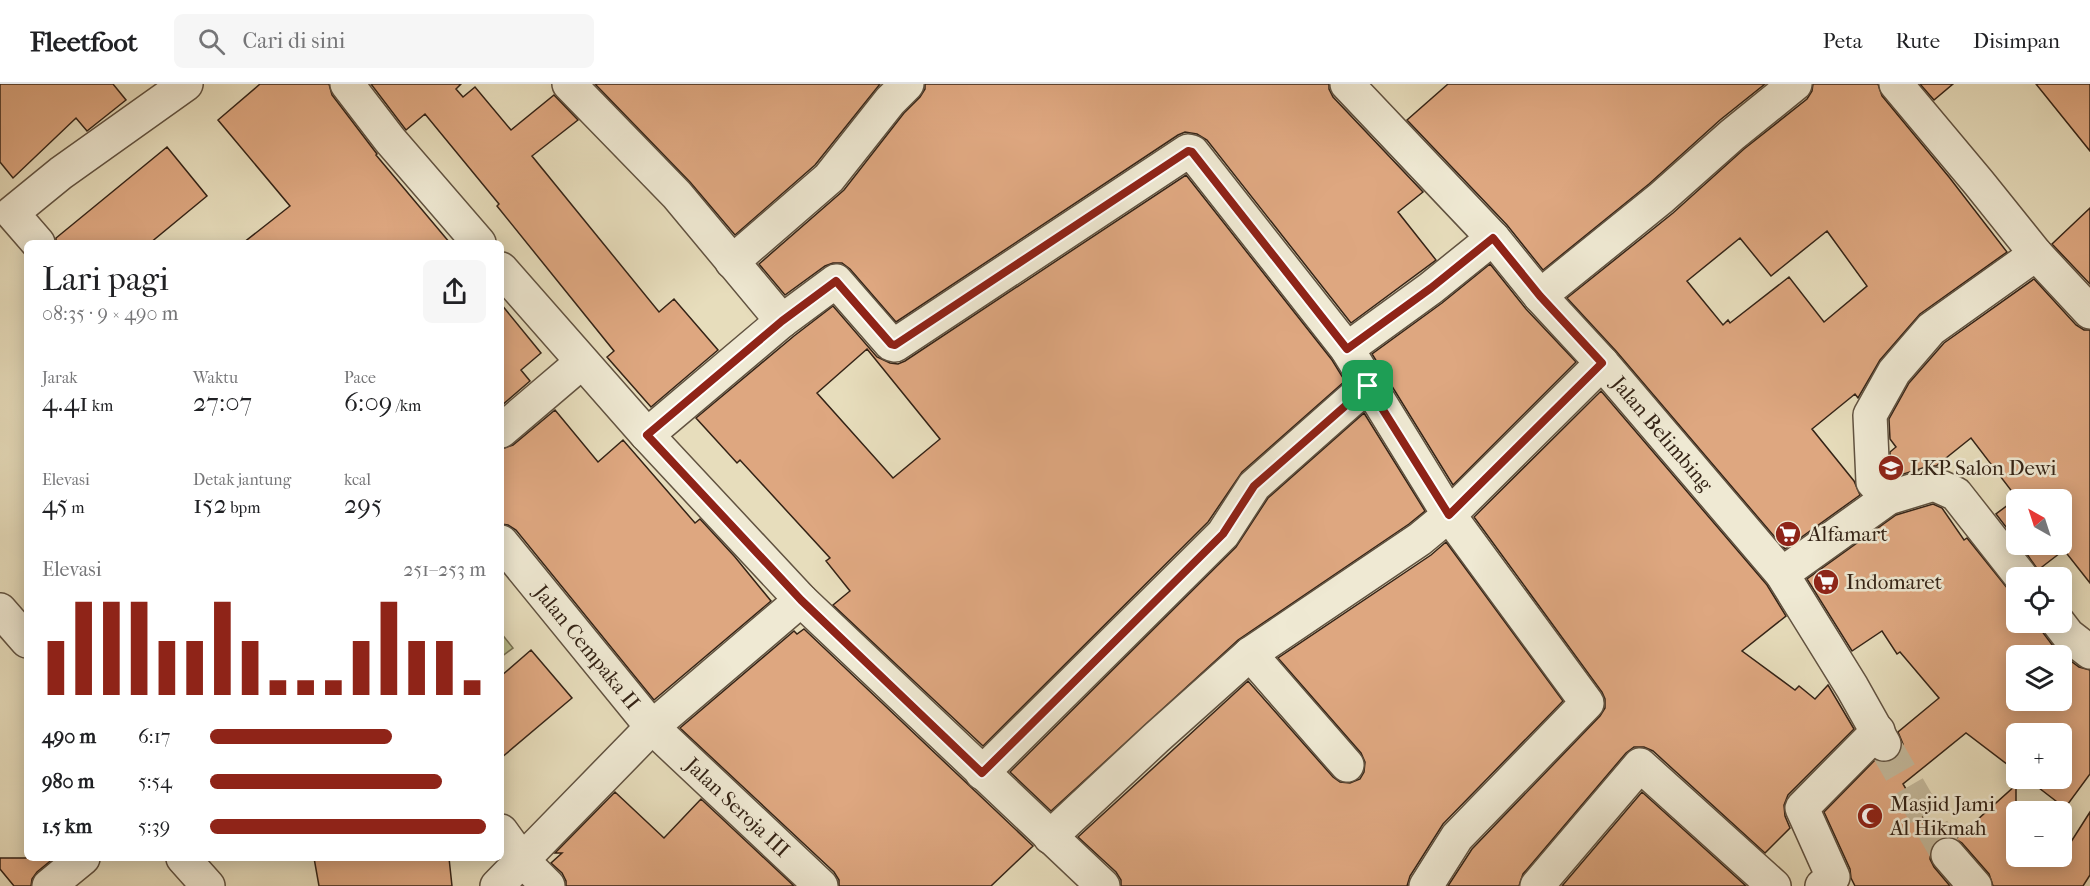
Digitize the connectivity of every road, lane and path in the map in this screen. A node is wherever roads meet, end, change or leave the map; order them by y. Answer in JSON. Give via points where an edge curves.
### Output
{"nodes":[{"id":1,"x":186,"y":84,"type":"edge"},
{"id":2,"x":347,"y":84,"type":"edge"},
{"id":3,"x":569,"y":84,"type":"edge"},
{"id":4,"x":907,"y":84,"type":"edge"},
{"id":5,"x":1347,"y":84,"type":"edge"},
{"id":6,"x":1795,"y":84,"type":"edge"},
{"id":7,"x":1896,"y":84,"type":"edge"},
{"id":8,"x":1493,"y":238,"type":"junction"},
{"id":9,"x":35,"y":240,"type":"edge"},
{"id":10,"x":476,"y":240,"type":"edge"},
{"id":11,"x":2036,"y":254,"type":"junction"},
{"id":12,"x":732,"y":262,"type":"junction"},
{"id":13,"x":504,"y":271,"type":"edge"},
{"id":14,"x":1540,"y":296,"type":"junction"},
{"id":15,"x":2090,"y":312,"type":"edge"},
{"id":16,"x":782,"y":321,"type":"junction"},
{"id":17,"x":1347,"y":349,"type":"junction"},
{"id":18,"x":582,"y":362,"type":"junction"},
{"id":19,"x":1602,"y":363,"type":"junction"},
{"id":20,"x":1368,"y":386,"type":"junction"},
{"id":21,"x":504,"y":428,"type":"edge"},
{"id":22,"x":647,"y":435,"type":"junction"},
{"id":23,"x":1888,"y":498,"type":"junction"},
{"id":24,"x":1449,"y":515,"type":"junction"},
{"id":25,"x":504,"y":546,"type":"edge"},
{"id":26,"x":2013,"y":567,"type":"edge"},
{"id":27,"x":1782,"y":574,"type":"junction"},
{"id":28,"x":801,"y":600,"type":"junction"},
{"id":29,"x":0,"y":609,"type":"edge"},
{"id":30,"x":2066,"y":633,"type":"edge"},
{"id":31,"x":24,"y":637,"type":"edge"},
{"id":32,"x":2090,"y":652,"type":"edge"},
{"id":33,"x":1250,"y":654,"type":"junction"},
{"id":34,"x":652,"y":727,"type":"junction"},
{"id":35,"x":1347,"y":765,"type":"dead end"},
{"id":36,"x":982,"y":773,"type":"junction"},
{"id":37,"x":504,"y":835,"type":"edge"},
{"id":38,"x":1050,"y":837,"type":"junction"},
{"id":39,"x":1948,"y":855,"type":"tunnel mouth"},
{"id":40,"x":522,"y":860,"type":"junction"},
{"id":41,"x":79,"y":861,"type":"edge"},
{"id":42,"x":186,"y":861,"type":"edge"},
{"id":43,"x":49,"y":886,"type":"edge"},
{"id":44,"x":208,"y":886,"type":"edge"},
{"id":45,"x":497,"y":886,"type":"edge"},
{"id":46,"x":548,"y":886,"type":"edge"},
{"id":47,"x":821,"y":886,"type":"edge"},
{"id":48,"x":1103,"y":886,"type":"edge"},
{"id":49,"x":1426,"y":886,"type":"edge"},
{"id":50,"x":1537,"y":886,"type":"edge"},
{"id":51,"x":1774,"y":886,"type":"edge"},
{"id":52,"x":1822,"y":886,"type":"edge"},
{"id":53,"x":1975,"y":886,"type":"edge"}],
"edges":[{"from":1,"to":9,"type":"street","via":[[12,213]]},
{"from":2,"to":10,"type":"street"},
{"from":3,"to":12,"type":"street","via":[[677,195]]},
{"from":4,"to":12,"type":"street","via":[[830,178]]},
{"from":5,"to":8,"type":"street","name":"Jalan Belimbing"},
{"from":6,"to":14,"type":"street"},
{"from":7,"to":11,"type":"street"},
{"from":8,"to":14,"type":"street","name":"Jalan Belimbing"},
{"from":8,"to":17,"type":"street"},
{"from":11,"to":15,"type":"street"},
{"from":11,"to":23,"type":"street","via":[[1931,329],[1894,372],[1870,415],[1873,482]]},
{"from":12,"to":16,"type":"street"},
{"from":13,"to":18,"type":"street"},
{"from":14,"to":19,"type":"street","name":"Jalan Belimbing"},
{"from":16,"to":17,"type":"street","via":[[836,281],[895,345],[1188,151]]},
{"from":16,"to":22,"type":"street"},
{"from":17,"to":20,"type":"street"},
{"from":18,"to":21,"type":"street"},
{"from":18,"to":22,"type":"street"},
{"from":19,"to":24,"type":"street"},
{"from":19,"to":27,"type":"street","name":"Jalan Belimbing"},
{"from":20,"to":24,"type":"street"},
{"from":20,"to":36,"type":"street","via":[[1254,486],[1223,534]]},
{"from":22,"to":28,"type":"street"},
{"from":23,"to":26,"type":"street","via":[[1934,484],[1956,494]]},
{"from":23,"to":27,"type":"street"},
{"from":24,"to":33,"type":"street","via":[[1420,539]]},
{"from":24,"to":49,"type":"street","via":[[1587,703],[1457,837]]},
{"from":25,"to":34,"type":"street","name":"Jalan Cempaka II"},
{"from":27,"to":52,"type":"street","name":"Jalan Belimbing","via":[[1881,737],[1802,808],[1833,877]]},
{"from":28,"to":34,"type":"street","name":"Jalan Cempaka II"},
{"from":28,"to":36,"type":"street"},
{"from":29,"to":31,"type":"street"},
{"from":30,"to":32,"type":"street"},
{"from":33,"to":35,"type":"street"},
{"from":33,"to":38,"type":"street"},
{"from":34,"to":40,"type":"street","name":"Jalan Cempaka II"},
{"from":34,"to":47,"type":"street","name":"Jalan Seroja III"},
{"from":36,"to":38,"type":"street"},
{"from":37,"to":40,"type":"street"},
{"from":38,"to":48,"type":"street"},
{"from":39,"to":53,"type":"street"},
{"from":40,"to":45,"type":"street","name":"Jalan Cempaka II"},
{"from":40,"to":46,"type":"street"},
{"from":41,"to":43,"type":"street"},
{"from":42,"to":44,"type":"street"},
{"from":50,"to":51,"type":"street","via":[[1640,765]]}]}
